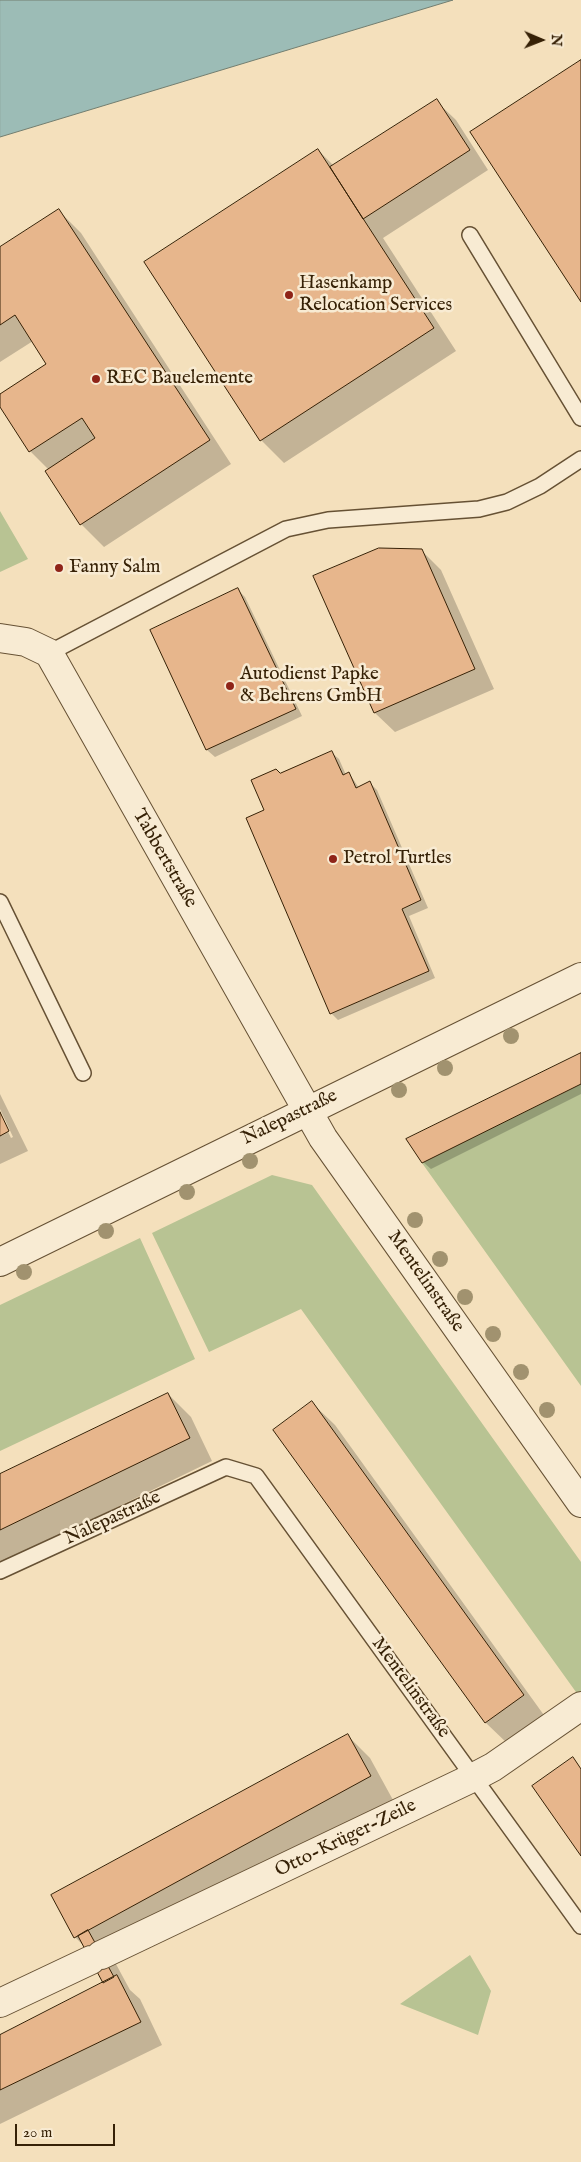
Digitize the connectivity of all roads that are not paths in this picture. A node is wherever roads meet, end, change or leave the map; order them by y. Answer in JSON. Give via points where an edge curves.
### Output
{"nodes":[{"id":1,"x":470,"y":234,"type":"dead end"},
{"id":2,"x":581,"y":418,"type":"edge"},
{"id":3,"x":581,"y":459,"type":"edge"},
{"id":4,"x":0,"y":638,"type":"edge"},
{"id":5,"x":49,"y":653,"type":"junction"},
{"id":6,"x":0,"y":902,"type":"edge"},
{"id":7,"x":581,"y":976,"type":"edge"},
{"id":8,"x":83,"y":1073,"type":"dead end"},
{"id":9,"x":306,"y":1110,"type":"junction"},
{"id":10,"x":0,"y":1262,"type":"edge"},
{"id":11,"x":226,"y":1467,"type":"joint"},
{"id":12,"x":581,"y":1503,"type":"edge"},
{"id":13,"x":0,"y":1570,"type":"edge"},
{"id":14,"x":581,"y":1706,"type":"edge"},
{"id":15,"x":474,"y":1777,"type":"junction"},
{"id":16,"x":581,"y":1926,"type":"edge"},
{"id":17,"x":0,"y":2003,"type":"edge"}],
"edges":[{"from":1,"to":2,"type":"lane"},
{"from":3,"to":5,"type":"lane","via":[[540,486],[507,502],[479,510],[328,520],[286,529]]},
{"from":4,"to":5,"type":"street","via":[[26,642]]},
{"from":5,"to":9,"type":"street","name":"Tabbertstraße"},
{"from":6,"to":8,"type":"lane"},
{"from":7,"to":9,"type":"street","name":"Nalepastraße"},
{"from":9,"to":10,"type":"street","name":"Nalepastraße"},
{"from":9,"to":12,"type":"street","name":"Mentelinstraße"},
{"from":11,"to":13,"type":"lane","name":"Nalepastraße"},
{"from":11,"to":15,"type":"lane","name":"Mentelinstraße","via":[[256,1476]]},
{"from":14,"to":15,"type":"street","name":"Otto-Krüger-Zeile"},
{"from":15,"to":16,"type":"lane","name":"Mentelinstraße"},
{"from":15,"to":17,"type":"street","name":"Otto-Krüger-Zeile"}]}
